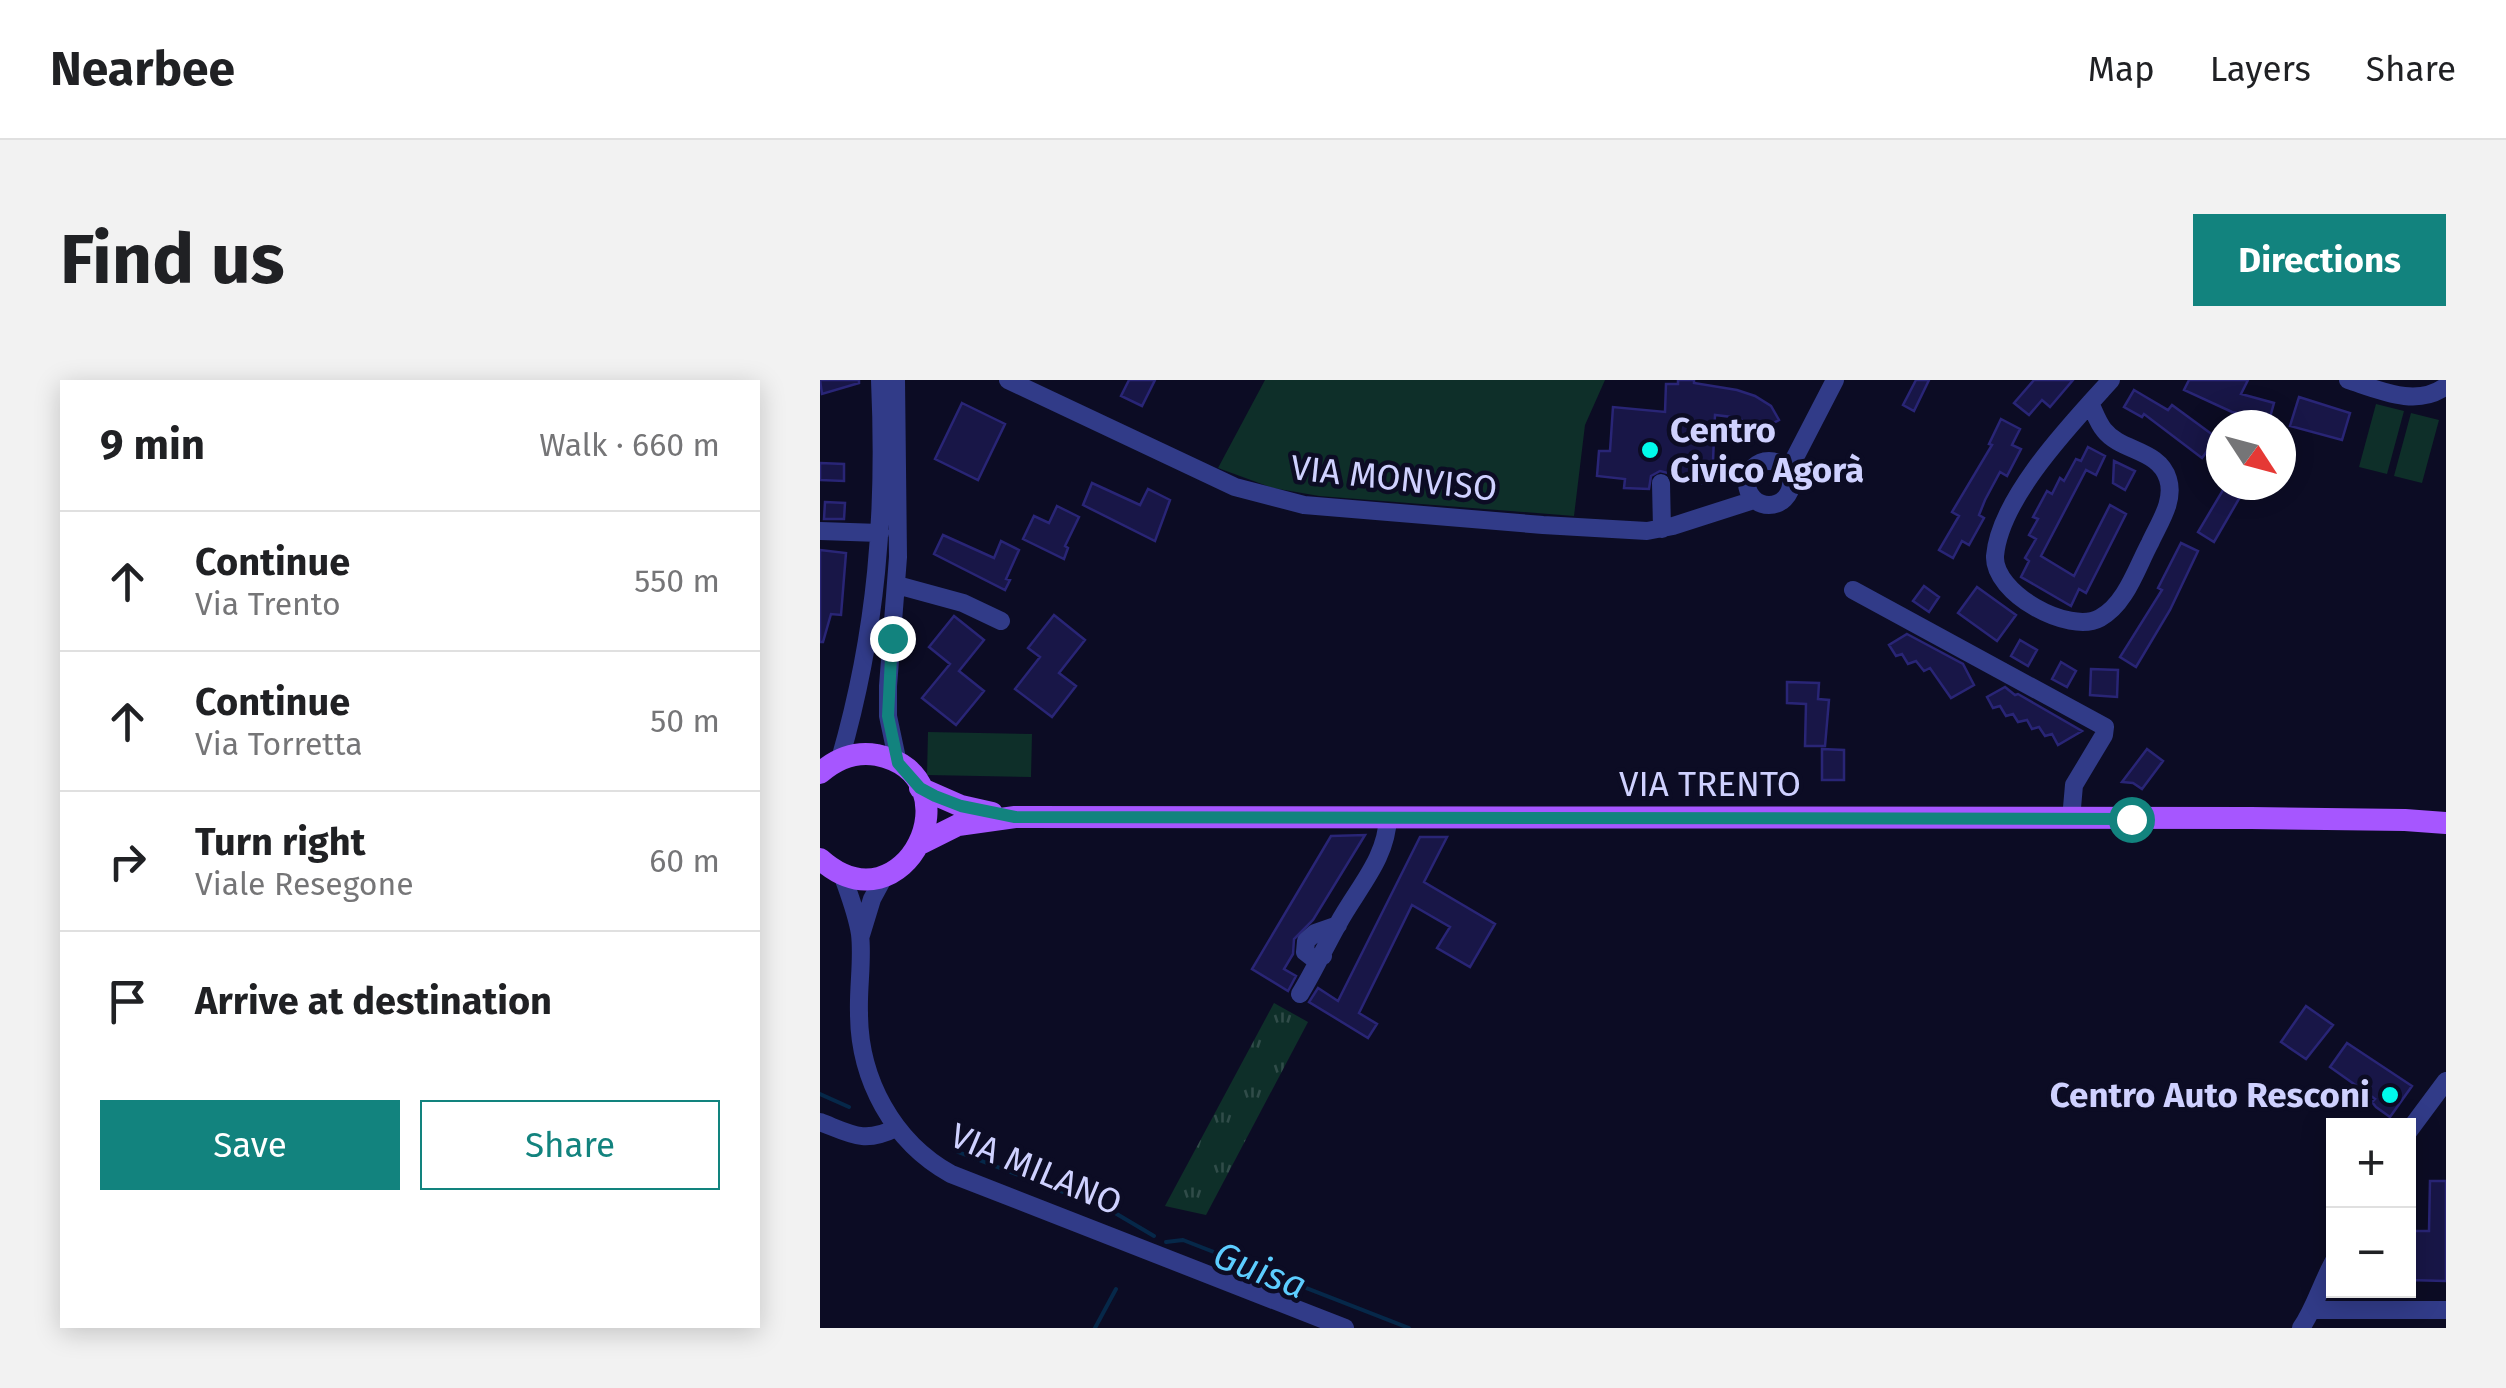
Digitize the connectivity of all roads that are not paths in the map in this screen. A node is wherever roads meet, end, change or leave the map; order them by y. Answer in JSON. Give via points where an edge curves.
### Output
{"nodes":[{"id":1,"x":880,"y":380,"type":"edge"},
{"id":2,"x":896,"y":380,"type":"edge"},
{"id":3,"x":1008,"y":380,"type":"edge"},
{"id":4,"x":1835,"y":380,"type":"edge"},
{"id":5,"x":2111,"y":380,"type":"edge"},
{"id":6,"x":2348,"y":380,"type":"edge"},
{"id":7,"x":2446,"y":386,"type":"edge"},
{"id":8,"x":2090,"y":403,"type":"junction"},
{"id":9,"x":1784,"y":468,"type":"junction"},
{"id":10,"x":1661,"y":482,"type":"dead end"},
{"id":11,"x":1746,"y":499,"type":"junction"},
{"id":12,"x":1662,"y":529,"type":"junction"},
{"id":13,"x":820,"y":531,"type":"edge"},
{"id":14,"x":880,"y":533,"type":"junction"},
{"id":15,"x":897,"y":585,"type":"junction"},
{"id":16,"x":1853,"y":590,"type":"dead end"},
{"id":17,"x":1002,"y":621,"type":"dead end"},
{"id":18,"x":840,"y":759,"type":"junction"},
{"id":19,"x":898,"y":763,"type":"junction"},
{"id":20,"x":820,"y":774,"type":"edge"},
{"id":21,"x":920,"y":788,"type":"junction"},
{"id":22,"x":2446,"y":811,"type":"edge"},
{"id":23,"x":980,"y":816,"type":"junction"},
{"id":24,"x":1388,"y":816,"type":"junction"},
{"id":25,"x":2071,"y":820,"type":"junction"},
{"id":26,"x":2405,"y":820,"type":"junction"},
{"id":27,"x":2446,"y":824,"type":"edge"},
{"id":28,"x":922,"y":843,"type":"junction"},
{"id":29,"x":820,"y":860,"type":"edge"},
{"id":30,"x":842,"y":874,"type":"junction"},
{"id":31,"x":885,"y":875,"type":"junction"},
{"id":32,"x":860,"y":936,"type":"junction"},
{"id":33,"x":1300,"y":994,"type":"dead end"},
{"id":34,"x":2446,"y":1082,"type":"edge"},
{"id":35,"x":2416,"y":1121,"type":"edge"},
{"id":36,"x":820,"y":1122,"type":"edge"},
{"id":37,"x":896,"y":1128,"type":"junction"},
{"id":38,"x":2326,"y":1277,"type":"edge"},
{"id":39,"x":2314,"y":1310,"type":"junction"},
{"id":40,"x":2446,"y":1310,"type":"edge"},
{"id":41,"x":2343,"y":1319,"type":"edge"},
{"id":42,"x":1345,"y":1328,"type":"edge"},
{"id":43,"x":2301,"y":1328,"type":"edge"}],
"edges":[{"from":1,"to":14,"type":"street"},
{"from":2,"to":15,"type":"street"},
{"from":3,"to":12,"type":"street","name":"VIA MONVISO","via":[[1267,498],[1543,526]]},
{"from":4,"to":9,"type":"street"},
{"from":5,"to":8,"type":"street"},
{"from":6,"to":7,"type":"street","via":[[2411,397]]},
{"from":8,"to":8,"type":"street","via":[[2024,487],[1996,556],[2009,588],[2043,611],[2079,622],[2099,619],[2115,606],[2168,505],[2170,488],[2160,464],[2116,441]]},
{"from":9,"to":11,"type":"street","via":[[1767,461],[1754,466]]},
{"from":9,"to":11,"type":"street","via":[[1791,483],[1784,499],[1770,505]]},
{"from":10,"to":12,"type":"street"},
{"from":11,"to":12,"type":"street","name":"VIA MONVISO"},
{"from":13,"to":14,"type":"street"},
{"from":14,"to":18,"type":"street","via":[[872,618]]},
{"from":15,"to":17,"type":"street"},
{"from":15,"to":19,"type":"street","via":[[888,716]]},
{"from":16,"to":25,"type":"street","via":[[2104,726],[2074,784]]},
{"from":18,"to":19,"type":"main road","via":[[869,754]]},
{"from":18,"to":20,"type":"main road"},
{"from":19,"to":21,"type":"main road"},
{"from":21,"to":23,"type":"main road"},
{"from":21,"to":28,"type":"main road","via":[[927,816]]},
{"from":22,"to":26,"type":"main road"},
{"from":23,"to":24,"type":"main road","name":"VIA TRENTO"},
{"from":23,"to":28,"type":"main road"},
{"from":24,"to":25,"type":"main road","name":"VIA TRENTO"},
{"from":24,"to":33,"type":"street","via":[[1386,844],[1338,925],[1306,941],[1305,952],[1323,956]]},
{"from":25,"to":26,"type":"main road","name":"VIA TRENTO"},
{"from":26,"to":27,"type":"main road"},
{"from":28,"to":31,"type":"main road"},
{"from":29,"to":30,"type":"main road"},
{"from":30,"to":31,"type":"main road"},
{"from":30,"to":32,"type":"street"},
{"from":31,"to":32,"type":"street"},
{"from":32,"to":37,"type":"street","name":"VIA MILANO","via":[[862,1050]]},
{"from":34,"to":35,"type":"street"},
{"from":36,"to":37,"type":"street","via":[[864,1138]]},
{"from":37,"to":42,"type":"street","name":"VIA MILANO","via":[[952,1174]]},
{"from":38,"to":39,"type":"street"},
{"from":39,"to":41,"type":"street"},
{"from":39,"to":43,"type":"street"},
{"from":40,"to":41,"type":"street"}]}
